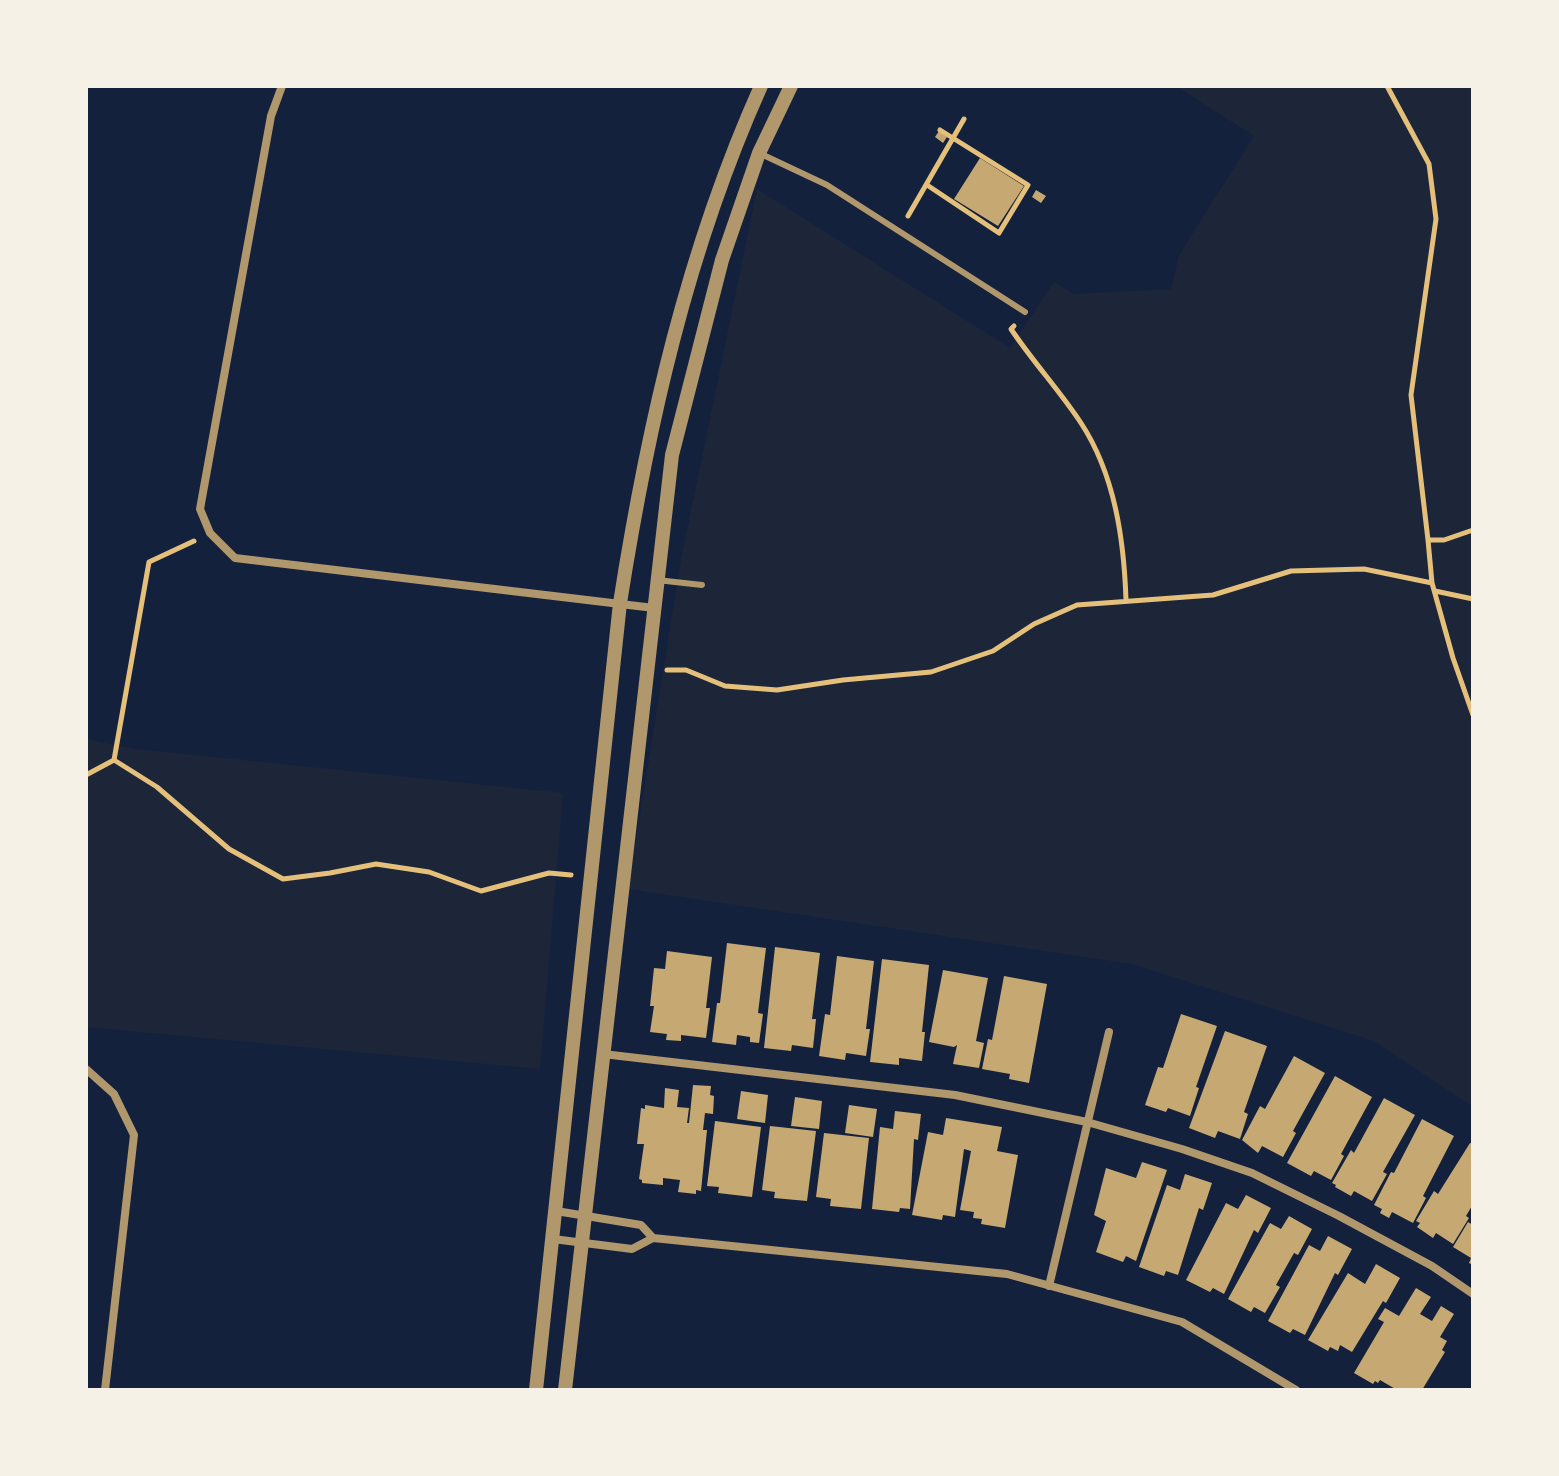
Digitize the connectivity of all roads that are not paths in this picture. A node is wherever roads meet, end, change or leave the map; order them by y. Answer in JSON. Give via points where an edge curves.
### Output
{"nodes":[{"id":1,"x":282,"y":86,"type":"edge"},
{"id":2,"x":761,"y":86,"type":"edge"},
{"id":3,"x":791,"y":86,"type":"edge"},
{"id":4,"x":759,"y":153,"type":"junction"},
{"id":5,"x":1025,"y":312,"type":"road end"},
{"id":6,"x":657,"y":580,"type":"junction"},
{"id":7,"x":702,"y":585,"type":"dead end"},
{"id":8,"x":620,"y":603,"type":"junction"},
{"id":9,"x":654,"y":608,"type":"junction"},
{"id":10,"x":1109,"y":1032,"type":"dead end"},
{"id":11,"x":603,"y":1054,"type":"junction"},
{"id":12,"x":86,"y":1069,"type":"edge"},
{"id":13,"x":1087,"y":1122,"type":"junction"},
{"id":14,"x":556,"y":1211,"type":"junction"},
{"id":15,"x":585,"y":1216,"type":"junction"},
{"id":16,"x":653,"y":1238,"type":"junction"},
{"id":17,"x":553,"y":1239,"type":"junction"},
{"id":18,"x":582,"y":1243,"type":"junction"},
{"id":19,"x":1049,"y":1286,"type":"junction"},
{"id":20,"x":1473,"y":1294,"type":"edge"},
{"id":21,"x":105,"y":1390,"type":"edge"},
{"id":22,"x":536,"y":1390,"type":"edge"},
{"id":23,"x":565,"y":1390,"type":"edge"},
{"id":24,"x":1296,"y":1390,"type":"edge"}],
"edges":[{"from":1,"to":8,"type":"street","via":[[271,116],[200,509],[210,533],[235,558]]},
{"from":2,"to":8,"type":"street","via":[[720,183],[674,329]]},
{"from":3,"to":4,"type":"street"},
{"from":4,"to":5,"type":"lane","via":[[827,185]]},
{"from":4,"to":6,"type":"street","via":[[722,260],[672,455]]},
{"from":6,"to":7,"type":"lane"},
{"from":6,"to":9,"type":"street"},
{"from":8,"to":9,"type":"street"},
{"from":8,"to":14,"type":"street"},
{"from":9,"to":11,"type":"street"},
{"from":10,"to":13,"type":"street"},
{"from":11,"to":13,"type":"street","via":[[955,1095]]},
{"from":11,"to":15,"type":"street"},
{"from":12,"to":21,"type":"street","via":[[114,1094],[134,1135]]},
{"from":13,"to":19,"type":"street"},
{"from":13,"to":20,"type":"street","via":[[1252,1173],[1419,1259]]},
{"from":14,"to":15,"type":"street"},
{"from":14,"to":17,"type":"street"},
{"from":15,"to":16,"type":"street","via":[[641,1225]]},
{"from":15,"to":18,"type":"street"},
{"from":16,"to":18,"type":"street","via":[[632,1249]]},
{"from":16,"to":19,"type":"street","via":[[1007,1274]]},
{"from":17,"to":18,"type":"street"},
{"from":17,"to":22,"type":"street"},
{"from":18,"to":23,"type":"street"},
{"from":19,"to":24,"type":"street","via":[[1182,1322]]}]}
